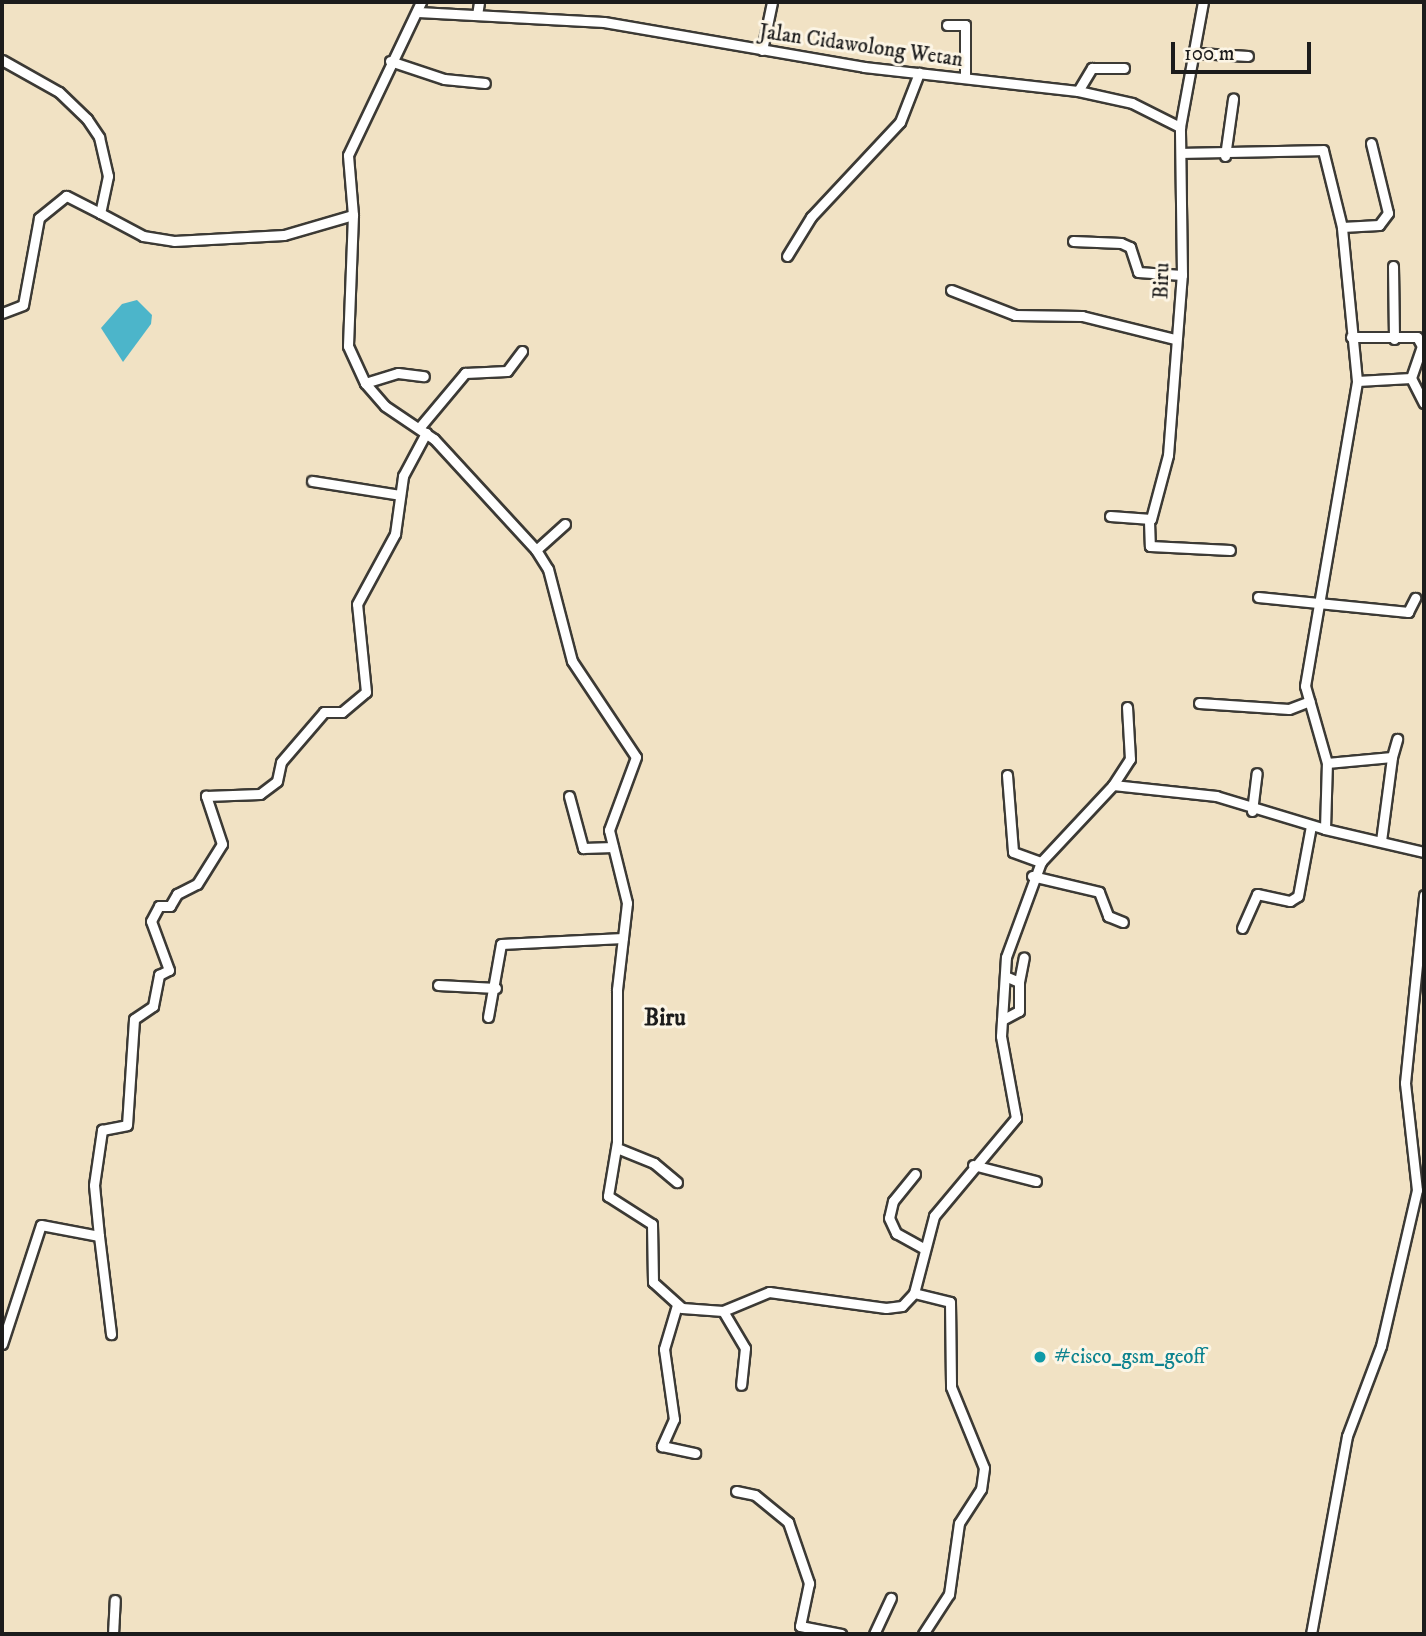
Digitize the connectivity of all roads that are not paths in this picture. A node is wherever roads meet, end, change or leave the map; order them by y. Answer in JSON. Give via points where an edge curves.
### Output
{"nodes":[{"id":1,"x":421,"y":2,"type":"edge"},
{"id":2,"x":479,"y":2,"type":"edge"},
{"id":3,"x":772,"y":2,"type":"edge"},
{"id":4,"x":1203,"y":2,"type":"edge"},
{"id":5,"x":418,"y":12,"type":"junction"},
{"id":6,"x":477,"y":15,"type":"junction"},
{"id":7,"x":947,"y":24,"type":"dead end"},
{"id":8,"x":761,"y":50,"type":"junction"},
{"id":9,"x":1198,"y":53,"type":"junction"},
{"id":10,"x":1248,"y":56,"type":"dead end"},
{"id":11,"x":2,"y":60,"type":"edge"},
{"id":12,"x":390,"y":61,"type":"junction"},
{"id":13,"x":1124,"y":68,"type":"dead end"},
{"id":14,"x":919,"y":73,"type":"junction"},
{"id":15,"x":965,"y":78,"type":"junction"},
{"id":16,"x":485,"y":83,"type":"dead end"},
{"id":17,"x":1078,"y":91,"type":"junction"},
{"id":18,"x":1233,"y":99,"type":"dead end"},
{"id":19,"x":1180,"y":127,"type":"junction"},
{"id":20,"x":1371,"y":143,"type":"dead end"},
{"id":21,"x":1182,"y":153,"type":"junction"},
{"id":22,"x":1225,"y":156,"type":"junction"},
{"id":23,"x":100,"y":213,"type":"junction"},
{"id":24,"x":353,"y":215,"type":"junction"},
{"id":25,"x":1342,"y":228,"type":"junction"},
{"id":26,"x":1073,"y":241,"type":"dead end"},
{"id":27,"x":787,"y":256,"type":"dead end"},
{"id":28,"x":1393,"y":266,"type":"dead end"},
{"id":29,"x":1182,"y":275,"type":"junction"},
{"id":30,"x":951,"y":290,"type":"dead end"},
{"id":31,"x":2,"y":313,"type":"edge"},
{"id":32,"x":1351,"y":337,"type":"junction"},
{"id":33,"x":1175,"y":339,"type":"junction"},
{"id":34,"x":1394,"y":339,"type":"junction"},
{"id":35,"x":522,"y":351,"type":"dead end"},
{"id":36,"x":424,"y":376,"type":"dead end"},
{"id":37,"x":1411,"y":377,"type":"junction"},
{"id":38,"x":1357,"y":381,"type":"junction"},
{"id":39,"x":365,"y":383,"type":"junction"},
{"id":40,"x":1424,"y":403,"type":"edge"},
{"id":41,"x":422,"y":430,"type":"junction"},
{"id":42,"x":312,"y":481,"type":"dead end"},
{"id":43,"x":400,"y":495,"type":"junction"},
{"id":44,"x":1110,"y":516,"type":"dead end"},
{"id":45,"x":1149,"y":521,"type":"junction"},
{"id":46,"x":565,"y":524,"type":"dead end"},
{"id":47,"x":536,"y":550,"type":"junction"},
{"id":48,"x":1230,"y":550,"type":"dead end"},
{"id":49,"x":1258,"y":597,"type":"dead end"},
{"id":50,"x":1415,"y":598,"type":"dead end"},
{"id":51,"x":1318,"y":603,"type":"junction"},
{"id":52,"x":1310,"y":701,"type":"junction"},
{"id":53,"x":1199,"y":704,"type":"dead end"},
{"id":54,"x":1127,"y":707,"type":"dead end"},
{"id":55,"x":1397,"y":739,"type":"dead end"},
{"id":56,"x":1392,"y":757,"type":"junction"},
{"id":57,"x":1326,"y":763,"type":"junction"},
{"id":58,"x":1257,"y":773,"type":"dead end"},
{"id":59,"x":1007,"y":775,"type":"dead end"},
{"id":60,"x":1113,"y":785,"type":"junction"},
{"id":61,"x":569,"y":796,"type":"dead end"},
{"id":62,"x":1252,"y":811,"type":"junction"},
{"id":63,"x":1311,"y":826,"type":"junction"},
{"id":64,"x":1325,"y":829,"type":"junction"},
{"id":65,"x":1381,"y":841,"type":"junction"},
{"id":66,"x":613,"y":847,"type":"junction"},
{"id":67,"x":1424,"y":852,"type":"edge"},
{"id":68,"x":1041,"y":862,"type":"junction"},
{"id":69,"x":1032,"y":876,"type":"junction"},
{"id":70,"x":1424,"y":895,"type":"edge"},
{"id":71,"x":1123,"y":922,"type":"dead end"},
{"id":72,"x":1242,"y":928,"type":"dead end"},
{"id":73,"x":624,"y":939,"type":"junction"},
{"id":74,"x":1024,"y":957,"type":"dead end"},
{"id":75,"x":1005,"y":976,"type":"junction"},
{"id":76,"x":1019,"y":982,"type":"junction"},
{"id":77,"x":438,"y":985,"type":"dead end"},
{"id":78,"x":496,"y":988,"type":"junction"},
{"id":79,"x":488,"y":1017,"type":"dead end"},
{"id":80,"x":1002,"y":1020,"type":"junction"},
{"id":81,"x":617,"y":1149,"type":"junction"},
{"id":82,"x":972,"y":1165,"type":"junction"},
{"id":83,"x":1420,"y":1169,"type":"edge"},
{"id":84,"x":915,"y":1174,"type":"dead end"},
{"id":85,"x":1036,"y":1181,"type":"dead end"},
{"id":86,"x":677,"y":1182,"type":"dead end"},
{"id":87,"x":99,"y":1236,"type":"junction"},
{"id":88,"x":923,"y":1248,"type":"junction"},
{"id":89,"x":914,"y":1293,"type":"junction"},
{"id":90,"x":677,"y":1305,"type":"junction"},
{"id":91,"x":723,"y":1311,"type":"junction"},
{"id":92,"x":111,"y":1334,"type":"dead end"},
{"id":93,"x":2,"y":1344,"type":"edge"},
{"id":94,"x":741,"y":1385,"type":"dead end"},
{"id":95,"x":695,"y":1453,"type":"dead end"},
{"id":96,"x":736,"y":1490,"type":"dead end"},
{"id":97,"x":891,"y":1598,"type":"dead end"},
{"id":98,"x":115,"y":1600,"type":"dead end"},
{"id":99,"x":113,"y":1634,"type":"edge"},
{"id":100,"x":841,"y":1634,"type":"edge"},
{"id":101,"x":874,"y":1634,"type":"edge"},
{"id":102,"x":923,"y":1634,"type":"edge"},
{"id":103,"x":1311,"y":1634,"type":"edge"}],
"edges":[{"from":1,"to":5,"type":"street"},
{"from":2,"to":6,"type":"street"},
{"from":3,"to":8,"type":"street"},
{"from":4,"to":9,"type":"street","name":"Biru"},
{"from":5,"to":6,"type":"street"},
{"from":5,"to":12,"type":"street"},
{"from":6,"to":8,"type":"street","name":"Jalan Cidawolong Wetan","via":[[604,22]]},
{"from":7,"to":15,"type":"street","via":[[965,26]]},
{"from":8,"to":14,"type":"street","name":"Jalan Cidawolong Wetan"},
{"from":9,"to":10,"type":"street"},
{"from":9,"to":19,"type":"street","name":"Biru"},
{"from":11,"to":23,"type":"street","via":[[59,92],[99,137],[108,176]]},
{"from":12,"to":16,"type":"street","via":[[444,79]]},
{"from":12,"to":24,"type":"street","via":[[348,155]]},
{"from":13,"to":17,"type":"street","via":[[1092,68]]},
{"from":14,"to":15,"type":"street","name":"Jalan Cidawolong Wetan"},
{"from":14,"to":27,"type":"street","via":[[900,122],[811,217]]},
{"from":15,"to":17,"type":"street","name":"Jalan Cidawolong Wetan"},
{"from":17,"to":19,"type":"street","name":"Jalan Cidawolong Wetan","via":[[1132,103]]},
{"from":18,"to":22,"type":"street"},
{"from":19,"to":21,"type":"street","name":"Biru"},
{"from":20,"to":25,"type":"street","via":[[1388,213],[1379,225]]},
{"from":21,"to":22,"type":"street"},
{"from":21,"to":29,"type":"street","name":"Biru"},
{"from":22,"to":25,"type":"street","via":[[1323,150]]},
{"from":23,"to":24,"type":"street","via":[[143,236],[174,241],[284,235]]},
{"from":23,"to":31,"type":"street","via":[[71,196],[57,198],[35,229],[35,263],[23,305]]},
{"from":24,"to":39,"type":"street","via":[[348,346]]},
{"from":25,"to":32,"type":"street"},
{"from":26,"to":29,"type":"street","via":[[1121,243],[1130,247],[1138,272]]},
{"from":28,"to":34,"type":"street"},
{"from":29,"to":33,"type":"street","name":"Biru"},
{"from":30,"to":33,"type":"street","via":[[1015,315],[1082,316]]},
{"from":32,"to":34,"type":"street"},
{"from":32,"to":38,"type":"street"},
{"from":33,"to":45,"type":"street","name":"Biru","via":[[1168,455]]},
{"from":34,"to":37,"type":"street","via":[[1422,340]]},
{"from":35,"to":41,"type":"street","via":[[507,371],[465,373]]},
{"from":36,"to":39,"type":"street","via":[[398,373]]},
{"from":37,"to":38,"type":"street"},
{"from":37,"to":40,"type":"street"},
{"from":38,"to":51,"type":"street"},
{"from":39,"to":41,"type":"street","via":[[385,406]]},
{"from":41,"to":43,"type":"street"},
{"from":41,"to":47,"type":"street"},
{"from":42,"to":43,"type":"street"},
{"from":43,"to":87,"type":"street","via":[[395,534],[357,604],[366,692],[342,712],[324,712],[281,762],[277,781],[260,794],[206,796],[221,846],[197,884],[177,894],[170,906],[159,906],[151,921],[169,970],[159,975],[153,1006],[134,1019],[127,1125],[102,1130],[94,1185]]},
{"from":44,"to":45,"type":"street"},
{"from":45,"to":48,"type":"street","via":[[1150,546]]},
{"from":46,"to":47,"type":"street"},
{"from":47,"to":66,"type":"street","via":[[581,680],[634,749],[634,767],[610,820]]},
{"from":49,"to":51,"type":"street"},
{"from":50,"to":51,"type":"street","via":[[1408,612]]},
{"from":51,"to":52,"type":"street","via":[[1306,686]]},
{"from":52,"to":53,"type":"street","via":[[1289,709]]},
{"from":52,"to":57,"type":"street"},
{"from":54,"to":60,"type":"street","via":[[1130,757]]},
{"from":55,"to":56,"type":"street"},
{"from":56,"to":57,"type":"street"},
{"from":56,"to":65,"type":"street"},
{"from":57,"to":64,"type":"street"},
{"from":58,"to":62,"type":"street"},
{"from":59,"to":68,"type":"street","via":[[1013,852]]},
{"from":60,"to":62,"type":"street","via":[[1216,796]]},
{"from":60,"to":68,"type":"street"},
{"from":61,"to":66,"type":"street","via":[[583,848]]},
{"from":62,"to":63,"type":"street"},
{"from":63,"to":64,"type":"street"},
{"from":63,"to":72,"type":"street","via":[[1298,896],[1290,901],[1256,894]]},
{"from":64,"to":65,"type":"street"},
{"from":65,"to":67,"type":"street"},
{"from":66,"to":73,"type":"street","via":[[627,895]]},
{"from":68,"to":69,"type":"street"},
{"from":69,"to":71,"type":"street","via":[[1099,892],[1108,916]]},
{"from":69,"to":75,"type":"street"},
{"from":70,"to":83,"type":"street","via":[[1405,1083]]},
{"from":73,"to":78,"type":"street","via":[[504,943],[497,951]]},
{"from":73,"to":81,"type":"street","via":[[616,1003]]},
{"from":74,"to":76,"type":"street"},
{"from":75,"to":76,"type":"street"},
{"from":75,"to":80,"type":"street"},
{"from":76,"to":80,"type":"street","via":[[1018,1014]]},
{"from":77,"to":78,"type":"street"},
{"from":78,"to":79,"type":"street"},
{"from":80,"to":82,"type":"street","via":[[1016,1118]]},
{"from":81,"to":86,"type":"street","via":[[654,1163]]},
{"from":81,"to":90,"type":"street","via":[[608,1196],[652,1224],[650,1271],[663,1297]]},
{"from":82,"to":85,"type":"street"},
{"from":82,"to":88,"type":"street","via":[[934,1216]]},
{"from":83,"to":103,"type":"street","via":[[1381,1346],[1347,1436]]},
{"from":84,"to":88,"type":"street","via":[[893,1201],[889,1218],[897,1233]]},
{"from":87,"to":92,"type":"street"},
{"from":87,"to":93,"type":"street","via":[[38,1227]]},
{"from":88,"to":89,"type":"street"},
{"from":89,"to":91,"type":"street","via":[[902,1306],[886,1308],[769,1292]]},
{"from":89,"to":102,"type":"street","via":[[950,1302],[951,1387],[984,1468],[981,1489],[959,1523],[949,1594]]},
{"from":90,"to":91,"type":"street"},
{"from":90,"to":95,"type":"street","via":[[664,1349],[674,1419],[662,1444]]},
{"from":91,"to":94,"type":"street","via":[[745,1348]]},
{"from":96,"to":100,"type":"street","via":[[777,1508],[794,1535],[809,1583],[800,1626]]},
{"from":97,"to":101,"type":"street"},
{"from":98,"to":99,"type":"street"}]}
